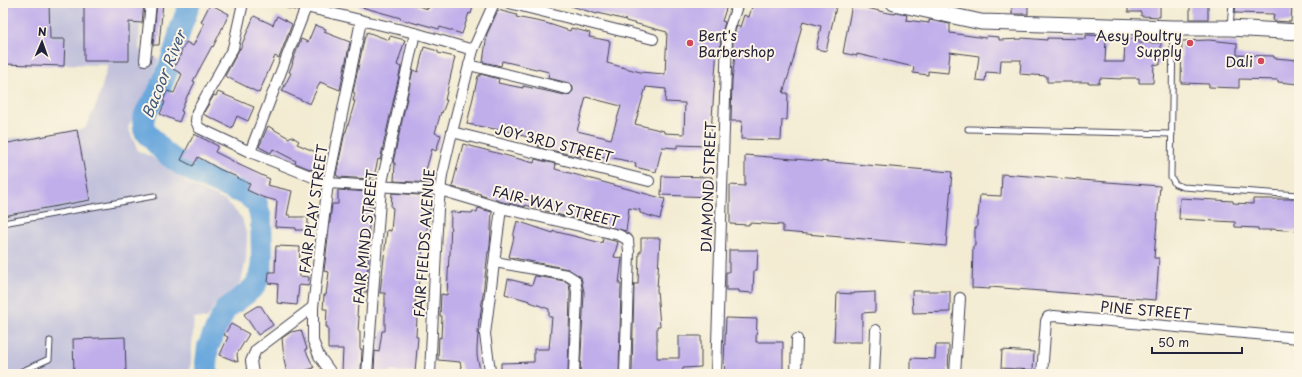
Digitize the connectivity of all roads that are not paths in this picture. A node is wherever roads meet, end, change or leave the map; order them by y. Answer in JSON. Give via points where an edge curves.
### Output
{"nodes":[{"id":1,"x":151,"y":3,"type":"edge"},
{"id":2,"x":243,"y":3,"type":"edge"},
{"id":3,"x":289,"y":3,"type":"edge"},
{"id":4,"x":494,"y":3,"type":"edge"},
{"id":5,"x":509,"y":3,"type":"edge"},
{"id":6,"x":738,"y":3,"type":"edge"},
{"id":7,"x":894,"y":3,"type":"edge"},
{"id":8,"x":1232,"y":3,"type":"edge"},
{"id":9,"x":306,"y":7,"type":"junction"},
{"id":10,"x":362,"y":21,"type":"junction"},
{"id":11,"x":1173,"y":28,"type":"junction"},
{"id":12,"x":1230,"y":28,"type":"junction"},
{"id":13,"x":1299,"y":32,"type":"edge"},
{"id":14,"x":416,"y":33,"type":"junction"},
{"id":15,"x":653,"y":39,"type":"dead end"},
{"id":16,"x":473,"y":50,"type":"junction"},
{"id":17,"x":145,"y":60,"type":"dead end"},
{"id":18,"x":469,"y":65,"type":"junction"},
{"id":19,"x":567,"y":89,"type":"dead end"},
{"id":20,"x":968,"y":129,"type":"dead end"},
{"id":21,"x":452,"y":132,"type":"junction"},
{"id":22,"x":1172,"y":134,"type":"junction"},
{"id":23,"x":250,"y":152,"type":"junction"},
{"id":24,"x":649,"y":181,"type":"dead end"},
{"id":25,"x":328,"y":183,"type":"junction"},
{"id":26,"x":381,"y":187,"type":"junction"},
{"id":27,"x":440,"y":190,"type":"junction"},
{"id":28,"x":1299,"y":195,"type":"edge"},
{"id":29,"x":154,"y":196,"type":"dead end"},
{"id":30,"x":501,"y":208,"type":"junction"},
{"id":31,"x":3,"y":223,"type":"edge"},
{"id":32,"x":495,"y":262,"type":"junction"},
{"id":33,"x":960,"y":298,"type":"dead end"},
{"id":34,"x":313,"y":307,"type":"junction"},
{"id":35,"x":876,"y":330,"type":"dead end"},
{"id":36,"x":1299,"y":338,"type":"edge"},
{"id":37,"x":797,"y":339,"type":"dead end"},
{"id":38,"x":50,"y":341,"type":"dead end"},
{"id":39,"x":16,"y":374,"type":"edge"},
{"id":40,"x":253,"y":374,"type":"edge"},
{"id":41,"x":332,"y":374,"type":"edge"},
{"id":42,"x":367,"y":374,"type":"edge"},
{"id":43,"x":430,"y":374,"type":"edge"},
{"id":44,"x":492,"y":374,"type":"edge"},
{"id":45,"x":574,"y":374,"type":"edge"},
{"id":46,"x":625,"y":374,"type":"edge"},
{"id":47,"x":716,"y":374,"type":"edge"},
{"id":48,"x":796,"y":374,"type":"edge"},
{"id":49,"x":874,"y":374,"type":"edge"},
{"id":50,"x":955,"y":374,"type":"edge"},
{"id":51,"x":1042,"y":374,"type":"edge"}],
"edges":[{"from":1,"to":17,"type":"street"},
{"from":2,"to":23,"type":"street","name":"FAIR-WAY STREET","via":[[233,48],[198,112],[196,121],[199,128]]},
{"from":3,"to":9,"type":"street"},
{"from":4,"to":16,"type":"street","name":"FAIR FIELDS AVENUE"},
{"from":5,"to":15,"type":"street"},
{"from":6,"to":47,"type":"street","name":"DIAMOND STREET","via":[[727,36]]},
{"from":7,"to":11,"type":"main road","via":[[981,22]]},
{"from":8,"to":12,"type":"lane"},
{"from":9,"to":10,"type":"street"},
{"from":9,"to":23,"type":"street"},
{"from":10,"to":14,"type":"street"},
{"from":10,"to":25,"type":"street","name":"FAIR PLAY STREET"},
{"from":11,"to":12,"type":"main road"},
{"from":11,"to":22,"type":"lane"},
{"from":12,"to":13,"type":"main road"},
{"from":14,"to":16,"type":"street"},
{"from":14,"to":26,"type":"street","name":"FAIR MIND STREET"},
{"from":16,"to":18,"type":"street","name":"FAIR FIELDS AVENUE"},
{"from":18,"to":19,"type":"street"},
{"from":18,"to":21,"type":"street","name":"FAIR FIELDS AVENUE"},
{"from":20,"to":22,"type":"lane"},
{"from":21,"to":24,"type":"street","name":"JOY 3RD STREET"},
{"from":21,"to":27,"type":"street","name":"FAIR FIELDS AVENUE"},
{"from":22,"to":28,"type":"lane","via":[[1171,177],[1175,184],[1183,187]]},
{"from":23,"to":25,"type":"street","name":"FAIR-WAY STREET"},
{"from":25,"to":26,"type":"street","name":"FAIR-WAY STREET"},
{"from":25,"to":34,"type":"street","name":"FAIR PLAY STREET"},
{"from":26,"to":27,"type":"street","name":"FAIR-WAY STREET"},
{"from":26,"to":42,"type":"street","name":"FAIR MIND STREET"},
{"from":27,"to":30,"type":"street","name":"FAIR-WAY STREET"},
{"from":27,"to":43,"type":"street","name":"FAIR FIELDS AVENUE"},
{"from":29,"to":31,"type":"lane"},
{"from":30,"to":32,"type":"street"},
{"from":30,"to":46,"type":"street","name":"FAIR-WAY STREET","via":[[619,235],[628,240]]},
{"from":32,"to":44,"type":"street","via":[[485,334]]},
{"from":32,"to":45,"type":"street","via":[[568,275],[575,280],[577,292]]},
{"from":33,"to":50,"type":"street"},
{"from":34,"to":40,"type":"street","via":[[256,350],[251,361]]},
{"from":34,"to":41,"type":"street","name":"FAIR PLAY STREET","via":[[313,341],[319,356]]},
{"from":35,"to":49,"type":"street"},
{"from":36,"to":51,"type":"street","name":"PINE STREET","via":[[1054,316],[1048,317],[1046,321]]},
{"from":37,"to":48,"type":"street"},
{"from":38,"to":39,"type":"lane","via":[[49,359]]}]}
